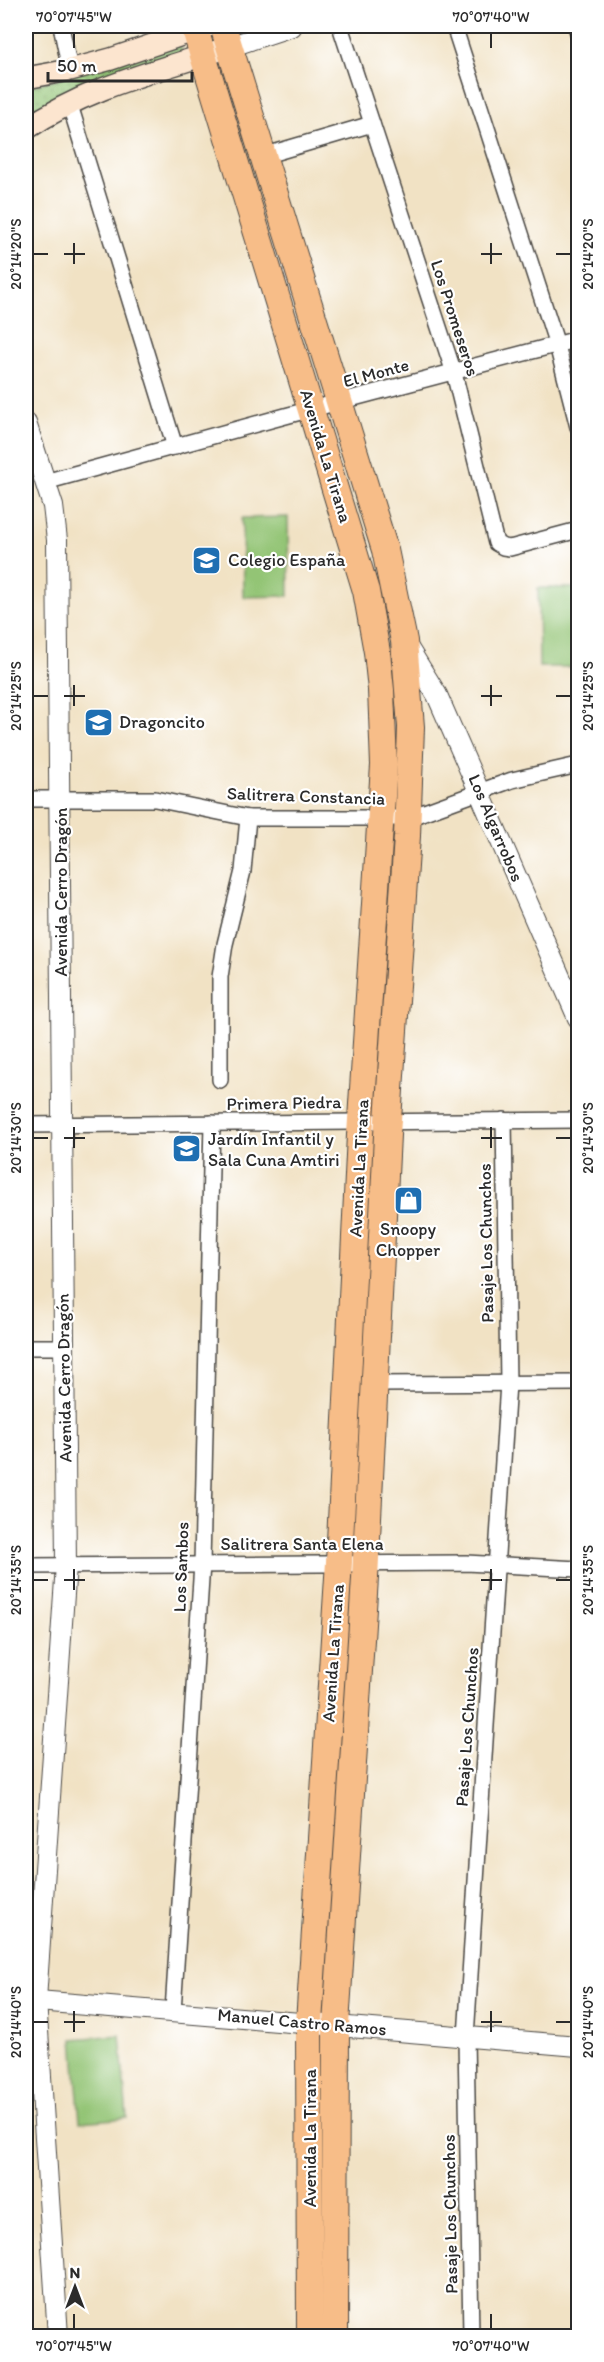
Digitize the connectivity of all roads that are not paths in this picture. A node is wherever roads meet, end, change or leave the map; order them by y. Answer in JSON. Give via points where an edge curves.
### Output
{"nodes":[{"id":1,"x":61,"y":26,"type":"edge"},
{"id":2,"x":292,"y":26,"type":"edge"},
{"id":3,"x":340,"y":26,"type":"edge"},
{"id":4,"x":454,"y":26,"type":"edge"},
{"id":5,"x":576,"y":26,"type":"edge"},
{"id":6,"x":199,"y":27,"type":"edge"},
{"id":7,"x":579,"y":33,"type":"edge"},
{"id":8,"x":226,"y":36,"type":"edge"},
{"id":9,"x":202,"y":56,"type":"junction"},
{"id":10,"x":70,"y":70,"type":"junction"},
{"id":11,"x":26,"y":78,"type":"edge"},
{"id":12,"x":69,"y":102,"type":"junction"},
{"id":13,"x":372,"y":124,"type":"junction"},
{"id":14,"x":26,"y":129,"type":"edge"},
{"id":15,"x":263,"y":156,"type":"junction"},
{"id":16,"x":579,"y":339,"type":"edge"},
{"id":17,"x":556,"y":345,"type":"junction"},
{"id":18,"x":454,"y":373,"type":"junction"},
{"id":19,"x":341,"y":403,"type":"junction"},
{"id":20,"x":312,"y":410,"type":"junction"},
{"id":21,"x":26,"y":423,"type":"edge"},
{"id":22,"x":579,"y":427,"type":"edge"},
{"id":23,"x":175,"y":447,"type":"junction"},
{"id":24,"x":45,"y":482,"type":"junction"},
{"id":25,"x":579,"y":530,"type":"edge"},
{"id":26,"x":404,"y":641,"type":"junction"},
{"id":27,"x":579,"y":765,"type":"edge"},
{"id":28,"x":480,"y":791,"type":"junction"},
{"id":29,"x":60,"y":799,"type":"junction"},
{"id":30,"x":26,"y":800,"type":"edge"},
{"id":31,"x":248,"y":818,"type":"junction"},
{"id":32,"x":381,"y":818,"type":"junction"},
{"id":33,"x":408,"y":818,"type":"junction"},
{"id":34,"x":579,"y":1018,"type":"edge"},
{"id":35,"x":220,"y":1080,"type":"dead end"},
{"id":36,"x":579,"y":1119,"type":"edge"},
{"id":37,"x":504,"y":1120,"type":"junction"},
{"id":38,"x":388,"y":1121,"type":"junction"},
{"id":39,"x":361,"y":1122,"type":"junction"},
{"id":40,"x":212,"y":1123,"type":"junction"},
{"id":41,"x":26,"y":1125,"type":"edge"},
{"id":42,"x":62,"y":1125,"type":"junction"},
{"id":43,"x":26,"y":1347,"type":"edge"},
{"id":44,"x":64,"y":1347,"type":"junction"},
{"id":45,"x":508,"y":1383,"type":"junction"},
{"id":46,"x":579,"y":1383,"type":"edge"},
{"id":47,"x":374,"y":1384,"type":"junction"},
{"id":48,"x":339,"y":1562,"type":"junction"},
{"id":49,"x":366,"y":1562,"type":"junction"},
{"id":50,"x":202,"y":1564,"type":"junction"},
{"id":51,"x":497,"y":1564,"type":"junction"},
{"id":52,"x":66,"y":1565,"type":"junction"},
{"id":53,"x":26,"y":1566,"type":"edge"},
{"id":54,"x":579,"y":1569,"type":"edge"},
{"id":55,"x":31,"y":2000,"type":"edge"},
{"id":56,"x":173,"y":2011,"type":"junction"},
{"id":57,"x":309,"y":2023,"type":"junction"},
{"id":58,"x":336,"y":2025,"type":"junction"},
{"id":59,"x":466,"y":2037,"type":"junction"},
{"id":60,"x":579,"y":2046,"type":"edge"},
{"id":61,"x":58,"y":2337,"type":"edge"},
{"id":62,"x":310,"y":2337,"type":"edge"},
{"id":63,"x":335,"y":2337,"type":"edge"},
{"id":64,"x":471,"y":2337,"type":"edge"}],
"edges":[{"from":1,"to":10,"type":"street"},
{"from":2,"to":8,"type":"street"},
{"from":3,"to":13,"type":"street","name":"Los Promeseros"},
{"from":4,"to":17,"type":"street"},
{"from":5,"to":7,"type":"street"},
{"from":6,"to":9,"type":"highway","name":"Avenida La Tirana"},
{"from":6,"to":10,"type":"main road"},
{"from":8,"to":9,"type":"main road"},
{"from":8,"to":15,"type":"highway","name":"Avenida La Tirana"},
{"from":9,"to":12,"type":"main road"},
{"from":9,"to":20,"type":"highway","name":"Avenida La Tirana"},
{"from":10,"to":11,"type":"main road"},
{"from":12,"to":14,"type":"main road"},
{"from":12,"to":23,"type":"street"},
{"from":13,"to":15,"type":"street"},
{"from":13,"to":18,"type":"street","name":"Los Promeseros"},
{"from":15,"to":19,"type":"highway","name":"Avenida La Tirana"},
{"from":16,"to":17,"type":"street","name":"El Monte"},
{"from":17,"to":18,"type":"street","name":"El Monte"},
{"from":17,"to":22,"type":"street"},
{"from":18,"to":19,"type":"street","name":"El Monte"},
{"from":18,"to":25,"type":"street","name":"Los Promeseros","via":[[496,543],[510,548]]},
{"from":19,"to":20,"type":"street","name":"El Monte"},
{"from":19,"to":26,"type":"highway","name":"Avenida La Tirana","via":[[385,550]]},
{"from":20,"to":23,"type":"street","name":"El Monte"},
{"from":20,"to":32,"type":"highway","name":"Avenida La Tirana","via":[[360,570],[374,632],[384,728]]},
{"from":21,"to":24,"type":"street","name":"Avenida Cerro Dragón"},
{"from":23,"to":24,"type":"street","name":"El Monte"},
{"from":24,"to":29,"type":"street","name":"Avenida Cerro Dragón","via":[[57,540]]},
{"from":26,"to":28,"type":"street","name":"Los Algarrobos","via":[[437,695]]},
{"from":26,"to":33,"type":"highway","name":"Avenida La Tirana","via":[[411,727]]},
{"from":27,"to":28,"type":"street","name":"Salitrera Constancia"},
{"from":28,"to":33,"type":"street","name":"Salitrera Constancia"},
{"from":28,"to":34,"type":"street","name":"Los Algarrobos"},
{"from":29,"to":30,"type":"street","name":"Salitrera Constancia"},
{"from":29,"to":31,"type":"street","name":"Salitrera Constancia","via":[[155,799]]},
{"from":29,"to":42,"type":"street","name":"Avenida Cerro Dragón"},
{"from":31,"to":32,"type":"street","name":"Salitrera Constancia"},
{"from":31,"to":35,"type":"street","via":[[243,871],[220,977]]},
{"from":32,"to":33,"type":"street","name":"Salitrera Constancia"},
{"from":32,"to":39,"type":"highway","name":"Avenida La Tirana"},
{"from":33,"to":38,"type":"highway","name":"Avenida La Tirana"},
{"from":36,"to":37,"type":"street","name":"Primera Piedra"},
{"from":37,"to":38,"type":"street","name":"Primera Piedra"},
{"from":37,"to":45,"type":"street","name":"Pasaje Los Chunchos"},
{"from":38,"to":39,"type":"street","name":"Primera Piedra"},
{"from":38,"to":47,"type":"highway","name":"Avenida La Tirana"},
{"from":39,"to":40,"type":"street","name":"Primera Piedra"},
{"from":39,"to":48,"type":"highway","name":"Avenida La Tirana"},
{"from":40,"to":42,"type":"street","name":"Primera Piedra"},
{"from":40,"to":50,"type":"street","name":"Los Sambos"},
{"from":41,"to":42,"type":"street","name":"Primera Piedra"},
{"from":42,"to":44,"type":"street","name":"Avenida Cerro Dragón"},
{"from":43,"to":44,"type":"street"},
{"from":44,"to":52,"type":"street","name":"Avenida Cerro Dragón"},
{"from":45,"to":46,"type":"street"},
{"from":45,"to":47,"type":"street"},
{"from":45,"to":51,"type":"street","name":"Pasaje Los Chunchos"},
{"from":47,"to":49,"type":"highway","name":"Avenida La Tirana"},
{"from":48,"to":49,"type":"street","name":"Salitrera Santa Elena"},
{"from":48,"to":50,"type":"street","name":"Salitrera Santa Elena"},
{"from":48,"to":57,"type":"highway","name":"Avenida La Tirana"},
{"from":49,"to":51,"type":"street","name":"Salitrera Santa Elena"},
{"from":49,"to":58,"type":"highway","name":"Avenida La Tirana"},
{"from":50,"to":52,"type":"street","name":"Salitrera Santa Elena"},
{"from":50,"to":56,"type":"street","name":"Los Sambos"},
{"from":51,"to":54,"type":"street","name":"Salitrera Santa Elena"},
{"from":51,"to":59,"type":"street","name":"Pasaje Los Chunchos"},
{"from":52,"to":53,"type":"street","name":"Salitrera Santa Elena"},
{"from":52,"to":55,"type":"street","name":"Avenida Cerro Dragón"},
{"from":55,"to":56,"type":"street","name":"Manuel Castro Ramos"},
{"from":55,"to":61,"type":"street","name":"Avenida Cerro Dragón"},
{"from":56,"to":57,"type":"street","name":"Manuel Castro Ramos"},
{"from":57,"to":58,"type":"street","name":"Manuel Castro Ramos"},
{"from":57,"to":62,"type":"highway","name":"Avenida La Tirana"},
{"from":58,"to":59,"type":"street","name":"Manuel Castro Ramos"},
{"from":58,"to":63,"type":"highway","name":"Avenida La Tirana"},
{"from":59,"to":60,"type":"street","name":"Manuel Castro Ramos"},
{"from":59,"to":64,"type":"street","name":"Pasaje Los Chunchos"}]}
